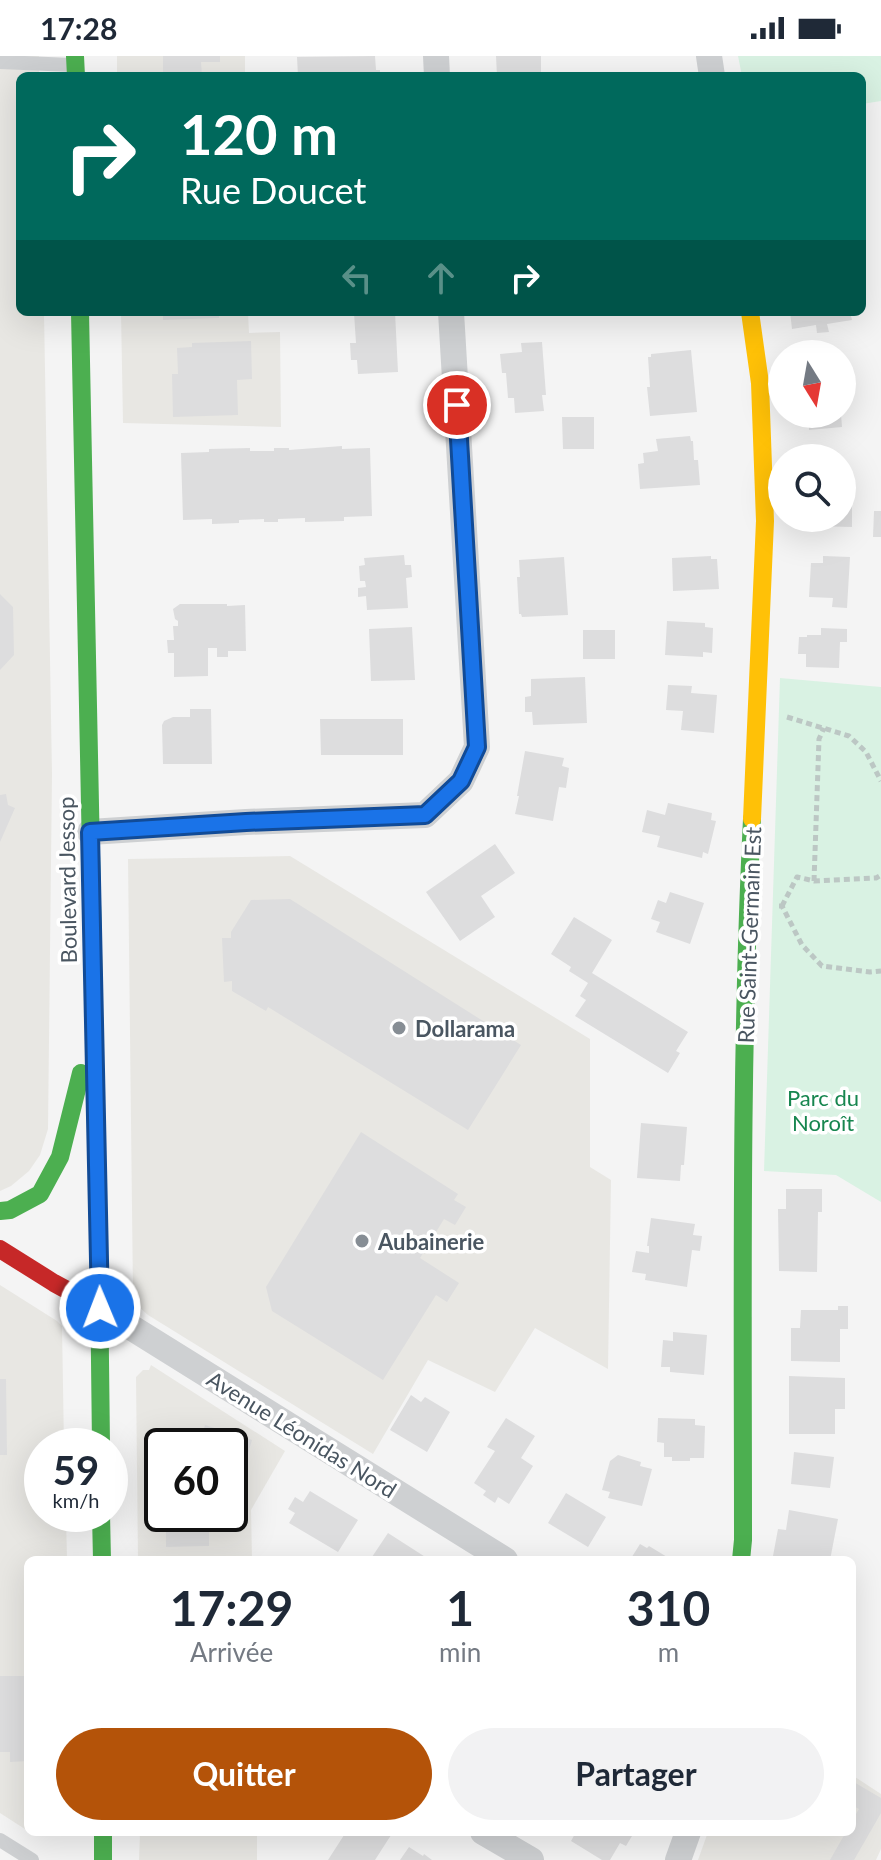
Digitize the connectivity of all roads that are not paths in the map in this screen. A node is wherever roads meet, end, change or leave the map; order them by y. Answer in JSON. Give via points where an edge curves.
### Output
{"nodes":[{"id":1,"x":0,"y":62,"type":"edge"},
{"id":2,"x":75,"y":66,"type":"edge"},
{"id":3,"x":80,"y":316,"type":"edge"},
{"id":4,"x":451,"y":316,"type":"edge"},
{"id":5,"x":751,"y":316,"type":"edge"},
{"id":6,"x":90,"y":832,"type":"junction"},
{"id":7,"x":94,"y":1021,"type":"junction"},
{"id":8,"x":0,"y":1211,"type":"edge"},
{"id":9,"x":0,"y":1249,"type":"edge"},
{"id":10,"x":100,"y":1308,"type":"junction"},
{"id":11,"x":101,"y":1428,"type":"edge"},
{"id":12,"x":101,"y":1532,"type":"edge"},
{"id":13,"x":102,"y":1556,"type":"edge"},
{"id":14,"x":499,"y":1556,"type":"edge"},
{"id":15,"x":741,"y":1556,"type":"edge"},
{"id":16,"x":103,"y":1836,"type":"edge"},
{"id":17,"x":490,"y":1836,"type":"edge"},
{"id":18,"x":687,"y":1836,"type":"edge"},
{"id":19,"x":0,"y":1840,"type":"edge"},
{"id":20,"x":32,"y":1860,"type":"edge"},
{"id":21,"x":103,"y":1860,"type":"edge"},
{"id":22,"x":531,"y":1860,"type":"edge"},
{"id":23,"x":678,"y":1860,"type":"edge"}],
"edges":[{"from":1,"to":2,"type":"lane"},
{"from":3,"to":6,"type":"main road","name":"Boulevard Jessop"},
{"from":4,"to":6,"type":"street","via":[[477,747],[461,781],[425,815]]},
{"from":5,"to":15,"type":"main road","name":"Rue Saint-Germain Est","via":[[760,383],[765,521],[748,901]]},
{"from":6,"to":7,"type":"main road","name":"Boulevard Jessop"},
{"from":7,"to":8,"type":"main road","via":[[60,1157],[40,1194]]},
{"from":7,"to":10,"type":"main road","name":"Boulevard Jessop"},
{"from":9,"to":10,"type":"main road"},
{"from":10,"to":11,"type":"main road","name":"Boulevard Jessop"},
{"from":10,"to":14,"type":"street","name":"Avenue Léonidas Nord"},
{"from":12,"to":13,"type":"main road"},
{"from":16,"to":21,"type":"main road"},
{"from":17,"to":22,"type":"street"},
{"from":18,"to":23,"type":"street"},
{"from":19,"to":20,"type":"lane"}]}
